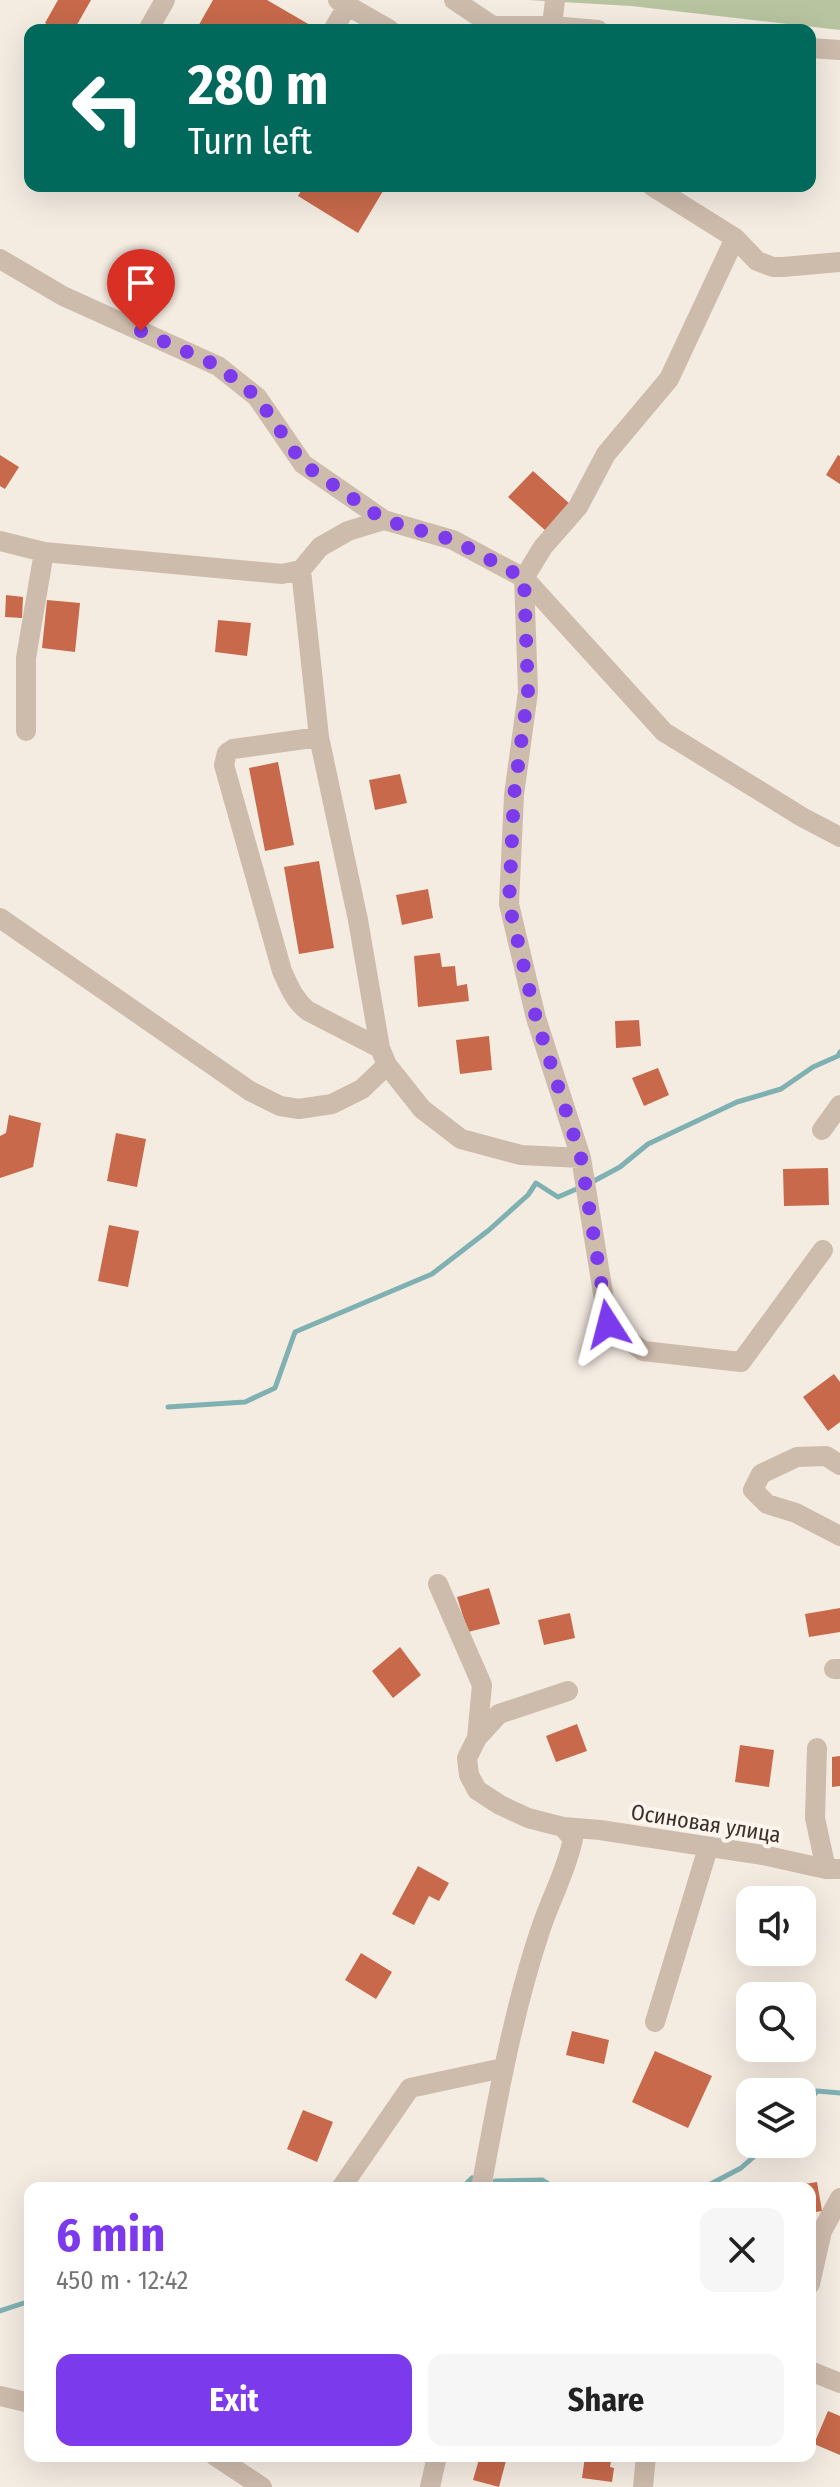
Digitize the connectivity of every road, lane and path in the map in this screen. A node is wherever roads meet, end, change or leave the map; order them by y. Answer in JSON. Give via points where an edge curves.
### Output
{"nodes":[{"id":1,"x":165,"y":0,"type":"edge"},
{"id":2,"x":454,"y":0,"type":"edge"},
{"id":3,"x":555,"y":0,"type":"edge"},
{"id":4,"x":343,"y":3,"type":"edge"},
{"id":5,"x":151,"y":24,"type":"edge"},
{"id":6,"x":335,"y":24,"type":"edge"},
{"id":7,"x":380,"y":24,"type":"edge"},
{"id":8,"x":490,"y":24,"type":"edge"},
{"id":9,"x":552,"y":24,"type":"edge"},
{"id":10,"x":816,"y":48,"type":"edge"},
{"id":11,"x":840,"y":50,"type":"edge"},
{"id":12,"x":662,"y":192,"type":"edge"},
{"id":13,"x":735,"y":238,"type":"junction"},
{"id":14,"x":0,"y":259,"type":"edge"},
{"id":15,"x":840,"y":262,"type":"edge"},
{"id":16,"x":384,"y":520,"type":"junction"},
{"id":17,"x":0,"y":541,"type":"edge"},
{"id":18,"x":44,"y":552,"type":"junction"},
{"id":19,"x":301,"y":570,"type":"junction"},
{"id":20,"x":524,"y":578,"type":"junction"},
{"id":21,"x":26,"y":731,"type":"dead end"},
{"id":22,"x":319,"y":737,"type":"junction"},
{"id":23,"x":840,"y":837,"type":"edge"},
{"id":24,"x":0,"y":918,"type":"edge"},
{"id":25,"x":383,"y":1056,"type":"junction"},
{"id":26,"x":840,"y":1105,"type":"edge"},
{"id":27,"x":822,"y":1130,"type":"dead end"},
{"id":28,"x":582,"y":1165,"type":"junction"},
{"id":29,"x":823,"y":1250,"type":"dead end"},
{"id":30,"x":840,"y":1465,"type":"edge"},
{"id":31,"x":840,"y":1536,"type":"edge"},
{"id":32,"x":438,"y":1584,"type":"dead end"},
{"id":33,"x":568,"y":1691,"type":"dead end"},
{"id":34,"x":477,"y":1738,"type":"junction"},
{"id":35,"x":817,"y":1748,"type":"dead end"},
{"id":36,"x":563,"y":1827,"type":"junction"},
{"id":37,"x":708,"y":1848,"type":"junction"},
{"id":38,"x":833,"y":1869,"type":"edge"},
{"id":39,"x":655,"y":2022,"type":"dead end"},
{"id":40,"x":503,"y":2068,"type":"junction"},
{"id":41,"x":345,"y":2182,"type":"edge"},
{"id":42,"x":482,"y":2182,"type":"edge"},
{"id":43,"x":840,"y":2198,"type":"edge"},
{"id":44,"x":816,"y":2258,"type":"edge"},
{"id":45,"x":816,"y":2373,"type":"edge"},
{"id":46,"x":840,"y":2383,"type":"edge"},
{"id":47,"x":0,"y":2396,"type":"edge"},
{"id":48,"x":24,"y":2402,"type":"edge"},
{"id":49,"x":224,"y":2462,"type":"edge"},
{"id":50,"x":436,"y":2462,"type":"edge"},
{"id":51,"x":645,"y":2462,"type":"edge"},
{"id":52,"x":262,"y":2487,"type":"edge"},
{"id":53,"x":430,"y":2487,"type":"edge"},
{"id":54,"x":643,"y":2487,"type":"edge"}],
"edges":[{"from":1,"to":5,"type":"street"},
{"from":2,"to":8,"type":"street"},
{"from":3,"to":9,"type":"street"},
{"from":4,"to":6,"type":"street"},
{"from":4,"to":7,"type":"street"},
{"from":10,"to":11,"type":"street"},
{"from":12,"to":13,"type":"street"},
{"from":13,"to":15,"type":"street","via":[[757,261],[773,267]]},
{"from":13,"to":20,"type":"street","via":[[669,379],[606,454],[578,507]]},
{"from":14,"to":16,"type":"street","via":[[63,296],[218,366],[257,397],[303,464]]},
{"from":16,"to":19,"type":"street","via":[[320,547]]},
{"from":16,"to":20,"type":"street","via":[[453,540]]},
{"from":17,"to":18,"type":"street"},
{"from":18,"to":19,"type":"street","via":[[282,574]]},
{"from":18,"to":21,"type":"street","via":[[26,658]]},
{"from":19,"to":22,"type":"street"},
{"from":20,"to":23,"type":"street","via":[[664,732]]},
{"from":20,"to":28,"type":"street","via":[[528,692],[514,795],[509,904],[536,1018]]},
{"from":22,"to":25,"type":"street"},
{"from":22,"to":25,"type":"street","via":[[233,749],[224,765],[290,989],[308,1011]]},
{"from":24,"to":25,"type":"street","via":[[250,1091],[280,1106],[332,1104],[362,1089]]},
{"from":25,"to":28,"type":"street","via":[[422,1109],[461,1139]]},
{"from":26,"to":27,"type":"street"},
{"from":28,"to":29,"type":"street","via":[[608,1324],[643,1351],[741,1362]]},
{"from":30,"to":31,"type":"street","via":[[826,1456],[797,1457],[761,1474],[753,1490],[767,1504]]},
{"from":32,"to":34,"type":"street","name":"Осиновая улица","via":[[482,1685]]},
{"from":33,"to":34,"type":"street","via":[[499,1714]]},
{"from":34,"to":36,"type":"street","name":"Осиновая улица","via":[[467,1758],[477,1790],[528,1818]]},
{"from":35,"to":38,"type":"street","via":[[815,1818]]},
{"from":36,"to":37,"type":"street","name":"Осиновая улица"},
{"from":36,"to":40,"type":"street","via":[[573,1839],[569,1858],[540,1931]]},
{"from":37,"to":38,"type":"street","name":"Осиновая улица"},
{"from":37,"to":39,"type":"street"},
{"from":40,"to":41,"type":"street","via":[[410,2088]]},
{"from":40,"to":42,"type":"street"},
{"from":43,"to":44,"type":"street","via":[[822,2231]]},
{"from":45,"to":46,"type":"street"},
{"from":47,"to":48,"type":"street"},
{"from":49,"to":52,"type":"street"},
{"from":50,"to":53,"type":"street"},
{"from":51,"to":54,"type":"street"}]}
